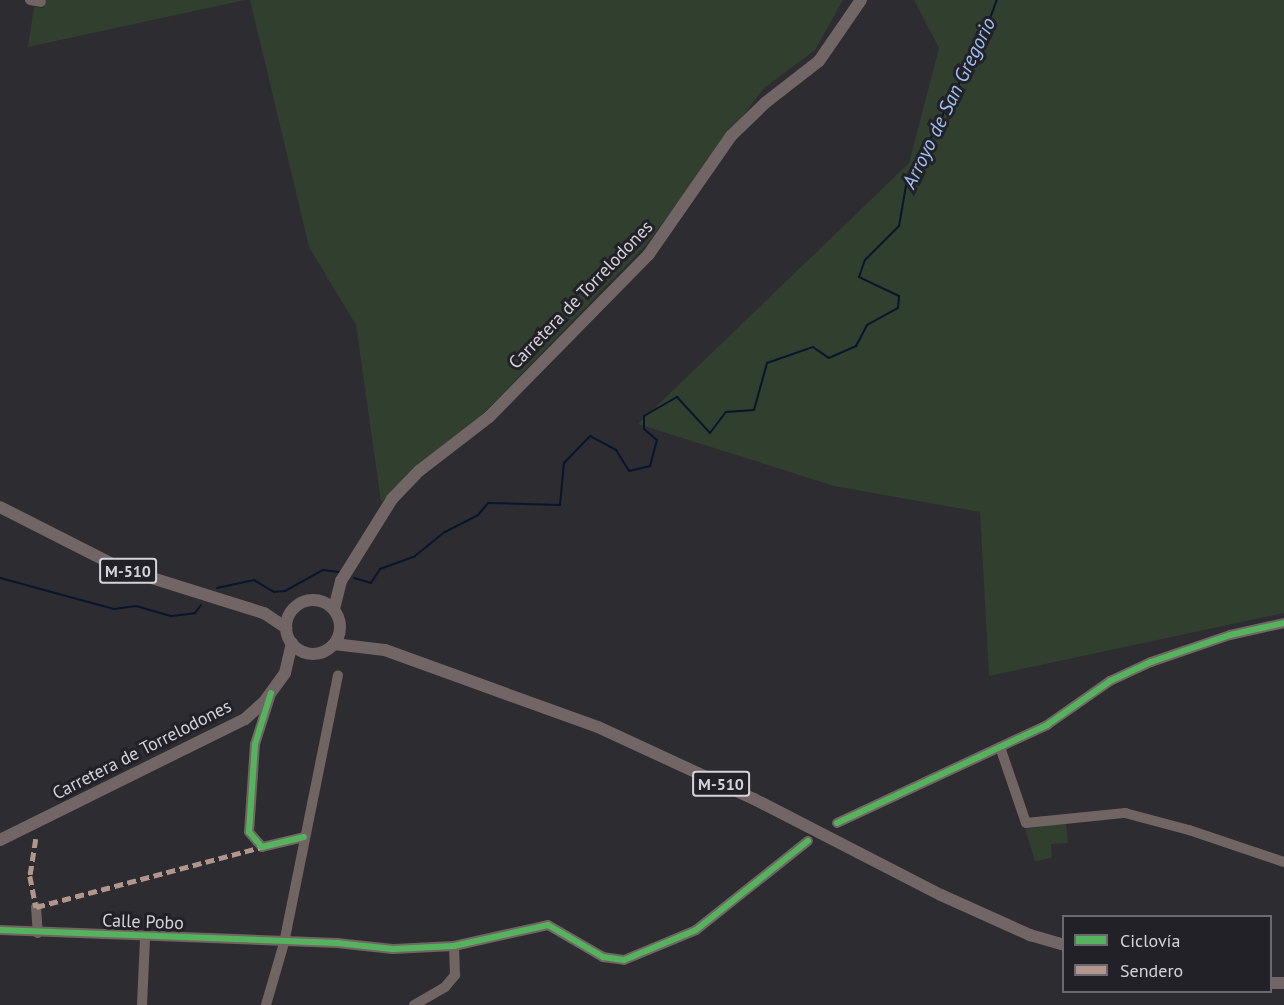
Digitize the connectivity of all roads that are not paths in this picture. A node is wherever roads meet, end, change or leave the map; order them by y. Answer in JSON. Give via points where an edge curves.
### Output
{"nodes":[{"id":1,"x":861,"y":0,"type":"edge"},
{"id":2,"x":0,"y":507,"type":"edge"},
{"id":3,"x":341,"y":581,"type":"junction"},
{"id":4,"x":319,"y":600,"type":"junction"},
{"id":5,"x":334,"y":609,"type":"junction"},
{"id":6,"x":291,"y":611,"type":"junction"},
{"id":7,"x":264,"y":613,"type":"junction"},
{"id":8,"x":1284,"y":623,"type":"edge"},
{"id":9,"x":341,"y":626,"type":"junction"},
{"id":10,"x":286,"y":628,"type":"junction"},
{"id":11,"x":292,"y":643,"type":"junction"},
{"id":12,"x":334,"y":644,"type":"junction"},
{"id":13,"x":369,"y":645,"type":"junction"},
{"id":14,"x":309,"y":654,"type":"junction"},
{"id":15,"x":285,"y":672,"type":"junction"},
{"id":16,"x":338,"y":675,"type":"dead end"},
{"id":17,"x":271,"y":693,"type":"junction"},
{"id":18,"x":1000,"y":747,"type":"junction"},
{"id":19,"x":837,"y":823,"type":"dead end"},
{"id":20,"x":304,"y":837,"type":"junction"},
{"id":21,"x":0,"y":840,"type":"edge"},
{"id":22,"x":808,"y":841,"type":"dead end"},
{"id":23,"x":1284,"y":862,"type":"edge"},
{"id":24,"x":36,"y":907,"type":"dead end"},
{"id":25,"x":0,"y":930,"type":"edge"},
{"id":26,"x":38,"y":933,"type":"junction"},
{"id":27,"x":145,"y":938,"type":"junction"},
{"id":28,"x":284,"y":943,"type":"junction"},
{"id":29,"x":1062,"y":944,"type":"edge"},
{"id":30,"x":454,"y":946,"type":"junction"},
{"id":31,"x":142,"y":1005,"type":"edge"},
{"id":32,"x":266,"y":1005,"type":"edge"},
{"id":33,"x":414,"y":1005,"type":"edge"}],
"edges":[{"from":1,"to":3,"type":"main road","name":"Carretera de Torrelodones","via":[[819,62],[765,103],[731,136],[648,254],[489,417],[419,471],[392,499]]},
{"from":2,"to":7,"type":"main road","number":"M-510","via":[[120,568]]},
{"from":3,"to":4,"type":"main road","name":"Carretera de Torrelodones"},
{"from":3,"to":5,"type":"main road","name":"Carretera de Torrelodones"},
{"from":4,"to":5,"type":"main road"},
{"from":4,"to":6,"type":"main road","number":"M-510","via":[[309,600]]},
{"from":5,"to":9,"type":"main road"},
{"from":6,"to":7,"type":"main road","number":"M-510"},
{"from":6,"to":10,"type":"main road"},
{"from":7,"to":10,"type":"main road","number":"M-510"},
{"from":8,"to":18,"type":"street","via":[[1230,635],[1152,662],[1110,681],[1047,725]]},
{"from":9,"to":12,"type":"main road"},
{"from":9,"to":13,"type":"main road","number":"M-510"},
{"from":10,"to":11,"type":"main road"},
{"from":11,"to":14,"type":"main road"},
{"from":11,"to":15,"type":"main road","name":"Carretera de Torrelodones"},
{"from":12,"to":13,"type":"main road","number":"M-510"},
{"from":12,"to":14,"type":"main road","number":"M-510"},
{"from":13,"to":29,"type":"main road","number":"M-510","via":[[598,727],[765,804],[941,896],[1030,935]]},
{"from":14,"to":15,"type":"main road","name":"Carretera de Torrelodones"},
{"from":15,"to":17,"type":"main road","name":"Carretera de Torrelodones"},
{"from":16,"to":20,"type":"street"},
{"from":17,"to":20,"type":"street","via":[[255,744],[249,832],[262,847]]},
{"from":17,"to":21,"type":"main road","name":"Carretera de Torrelodones","via":[[256,711],[216,736]]},
{"from":18,"to":19,"type":"street"},
{"from":18,"to":23,"type":"street","via":[[1026,823],[1125,813]]},
{"from":20,"to":28,"type":"street"},
{"from":22,"to":30,"type":"street","name":"Calle Pobo","via":[[696,930],[624,960],[603,957],[549,925]]},
{"from":24,"to":26,"type":"street"},
{"from":25,"to":26,"type":"street","name":"Calle Pobo"},
{"from":26,"to":27,"type":"street","name":"Calle Pobo"},
{"from":27,"to":28,"type":"street","name":"Calle Pobo"},
{"from":27,"to":31,"type":"street"},
{"from":28,"to":30,"type":"street","name":"Calle Pobo","via":[[393,949]]},
{"from":28,"to":32,"type":"street"},
{"from":30,"to":33,"type":"street","via":[[455,975],[445,987]]}]}
